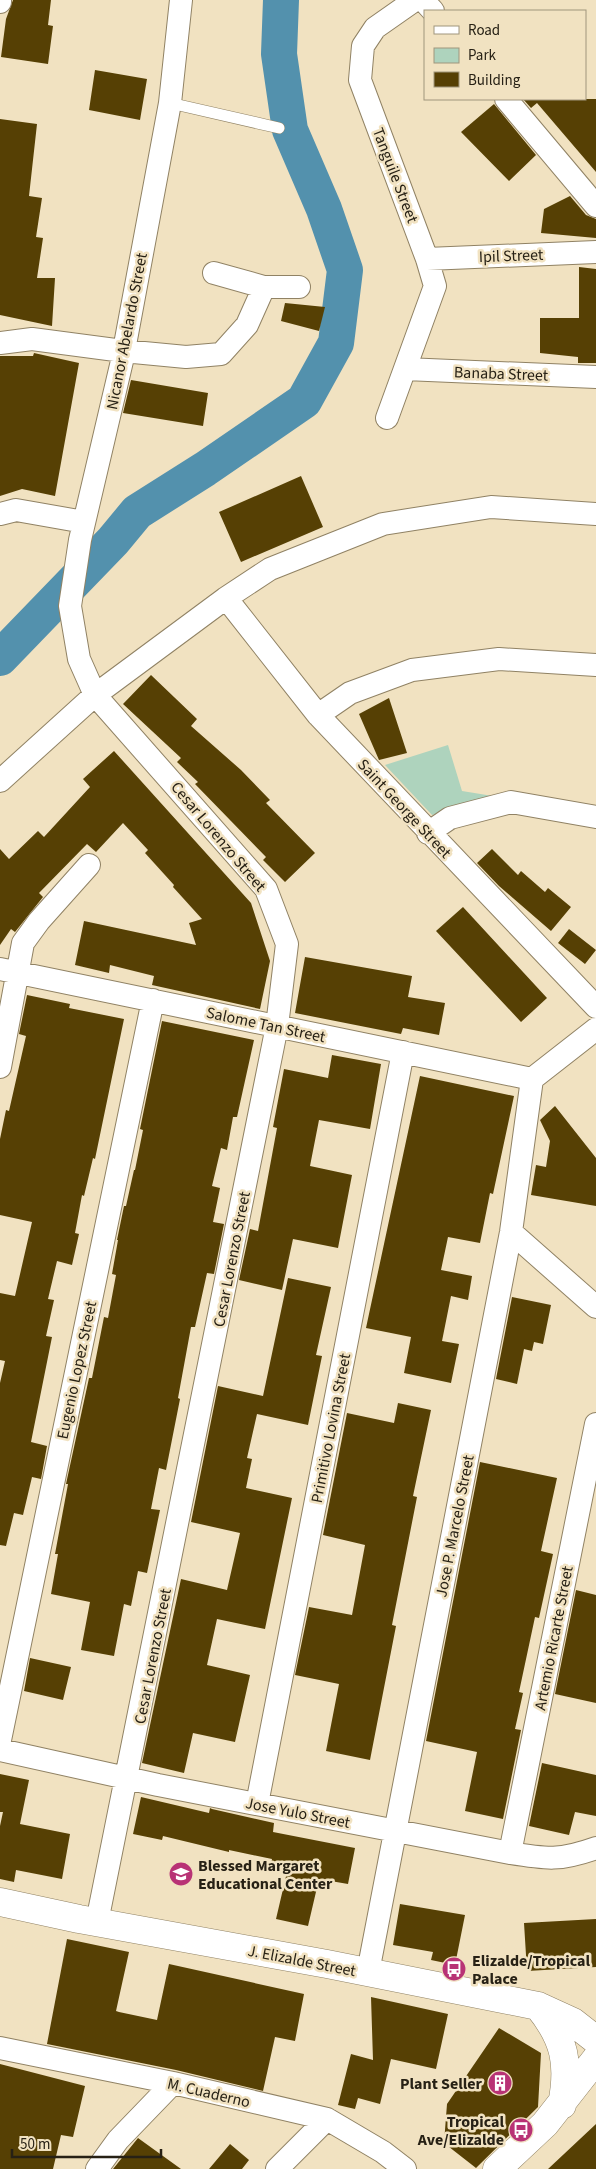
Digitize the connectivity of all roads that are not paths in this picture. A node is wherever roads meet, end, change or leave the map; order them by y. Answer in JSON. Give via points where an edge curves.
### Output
{"nodes":[{"id":1,"x":181,"y":0,"type":"edge"},
{"id":2,"x":416,"y":0,"type":"edge"},
{"id":3,"x":423,"y":0,"type":"edge"},
{"id":4,"x":432,"y":10,"type":"edge"},
{"id":5,"x":507,"y":100,"type":"edge"},
{"id":6,"x":170,"y":103,"type":"junction"},
{"id":7,"x":279,"y":128,"type":"dead end"},
{"id":8,"x":596,"y":206,"type":"edge"},
{"id":9,"x":596,"y":252,"type":"edge"},
{"id":10,"x":427,"y":259,"type":"junction"},
{"id":11,"x":214,"y":273,"type":"dead end"},
{"id":12,"x":264,"y":286,"type":"junction"},
{"id":13,"x":299,"y":287,"type":"dead end"},
{"id":14,"x":0,"y":343,"type":"edge"},
{"id":15,"x":123,"y":351,"type":"junction"},
{"id":16,"x":405,"y":369,"type":"junction"},
{"id":17,"x":596,"y":377,"type":"edge"},
{"id":18,"x":387,"y":418,"type":"dead end"},
{"id":19,"x":0,"y":514,"type":"edge"},
{"id":20,"x":596,"y":514,"type":"edge"},
{"id":21,"x":84,"y":522,"type":"junction"},
{"id":22,"x":226,"y":598,"type":"junction"},
{"id":23,"x":79,"y":659,"type":"joint"},
{"id":24,"x":596,"y":665,"type":"edge"},
{"id":25,"x":94,"y":696,"type":"junction"},
{"id":26,"x":318,"y":715,"type":"junction"},
{"id":27,"x":0,"y":782,"type":"edge"},
{"id":28,"x":596,"y":817,"type":"edge"},
{"id":29,"x":428,"y":833,"type":"junction"},
{"id":30,"x":89,"y":865,"type":"dead end"},
{"id":31,"x":9,"y":971,"type":"edge"},
{"id":32,"x":152,"y":1000,"type":"junction"},
{"id":33,"x":596,"y":1007,"type":"edge"},
{"id":34,"x":277,"y":1026,"type":"junction"},
{"id":35,"x":596,"y":1029,"type":"edge"},
{"id":36,"x":403,"y":1052,"type":"junction"},
{"id":37,"x":0,"y":1067,"type":"edge"},
{"id":38,"x":532,"y":1079,"type":"junction"},
{"id":39,"x":511,"y":1232,"type":"junction"},
{"id":40,"x":596,"y":1308,"type":"edge"},
{"id":41,"x":596,"y":1424,"type":"edge"},
{"id":42,"x":0,"y":1740,"type":"edge"},
{"id":43,"x":0,"y":1750,"type":"edge"},
{"id":44,"x":127,"y":1778,"type":"junction"},
{"id":45,"x":257,"y":1804,"type":"junction"},
{"id":46,"x":395,"y":1830,"type":"junction"},
{"id":47,"x":596,"y":1848,"type":"edge"},
{"id":48,"x":510,"y":1853,"type":"junction"},
{"id":49,"x":0,"y":1902,"type":"edge"},
{"id":50,"x":97,"y":1922,"type":"junction"},
{"id":51,"x":368,"y":1972,"type":"junction"},
{"id":52,"x":538,"y":2006,"type":"junction"},
{"id":53,"x":596,"y":2040,"type":"edge"},
{"id":54,"x":0,"y":2048,"type":"edge"},
{"id":55,"x":596,"y":2059,"type":"edge"},
{"id":56,"x":173,"y":2083,"type":"junction"},
{"id":57,"x":562,"y":2105,"type":"junction"},
{"id":58,"x":328,"y":2119,"type":"junction"},
{"id":59,"x":97,"y":2169,"type":"edge"},
{"id":60,"x":277,"y":2169,"type":"edge"},
{"id":61,"x":405,"y":2169,"type":"edge"},
{"id":62,"x":497,"y":2169,"type":"edge"}],
"edges":[{"from":1,"to":6,"type":"street","name":"Nicanor Abelardo Street"},
{"from":2,"to":10,"type":"street","name":"Tanguile Street","via":[[375,28],[363,46],[360,80]]},
{"from":3,"to":4,"type":"street"},
{"from":5,"to":8,"type":"street"},
{"from":6,"to":7,"type":"lane"},
{"from":6,"to":15,"type":"street","name":"Nicanor Abelardo Street"},
{"from":9,"to":10,"type":"street","name":"Ipil Street"},
{"from":10,"to":16,"type":"street","name":"Tanguile Street","via":[[435,286]]},
{"from":11,"to":12,"type":"street"},
{"from":12,"to":13,"type":"street"},
{"from":12,"to":15,"type":"street","via":[[247,325],[221,354],[186,357]]},
{"from":14,"to":15,"type":"street","via":[[32,339]]},
{"from":15,"to":21,"type":"street","name":"Nicanor Abelardo Street"},
{"from":16,"to":17,"type":"street","name":"Banaba Street"},
{"from":16,"to":18,"type":"street","name":"Tanguile Street"},
{"from":19,"to":21,"type":"street","via":[[16,510]]},
{"from":20,"to":22,"type":"street","via":[[491,507],[383,524],[270,569]]},
{"from":21,"to":23,"type":"street","name":"Nicanor Abelardo Street","via":[[70,606]]},
{"from":22,"to":25,"type":"street"},
{"from":22,"to":26,"type":"street","name":"Saint George Street"},
{"from":23,"to":25,"type":"street","name":"Cesar Lorenzo Street"},
{"from":24,"to":26,"type":"street","via":[[499,659],[412,670],[350,693]]},
{"from":25,"to":27,"type":"street"},
{"from":25,"to":34,"type":"street","name":"Cesar Lorenzo Street","via":[[266,889],[287,944]]},
{"from":26,"to":29,"type":"street","name":"Saint George Street"},
{"from":28,"to":29,"type":"street","via":[[511,802],[450,818]]},
{"from":29,"to":33,"type":"street","name":"Saint George Street"},
{"from":30,"to":31,"type":"street","via":[[38,921]]},
{"from":31,"to":32,"type":"street","name":"Salome Tan Street"},
{"from":31,"to":37,"type":"street"},
{"from":32,"to":34,"type":"street","name":"Salome Tan Street"},
{"from":32,"to":42,"type":"street","name":"Eugenio Lopez Street"},
{"from":34,"to":36,"type":"street","name":"Salome Tan Street"},
{"from":34,"to":44,"type":"street","name":"Cesar Lorenzo Street"},
{"from":35,"to":38,"type":"street"},
{"from":36,"to":38,"type":"street","name":"Salome Tan Street"},
{"from":36,"to":45,"type":"street","name":"Primitivo Lovina Street"},
{"from":38,"to":39,"type":"street","name":"Jose P. Marcelo Street"},
{"from":39,"to":40,"type":"street"},
{"from":39,"to":46,"type":"street","name":"Jose P. Marcelo Street"},
{"from":41,"to":48,"type":"street","name":"Artemio Ricarte Street"},
{"from":43,"to":44,"type":"street","name":"Jose Yulo Street"},
{"from":44,"to":45,"type":"street","name":"Jose Yulo Street"},
{"from":44,"to":50,"type":"street","name":"Cesar Lorenzo Street"},
{"from":45,"to":46,"type":"street","name":"Jose Yulo Street"},
{"from":46,"to":48,"type":"street","name":"Jose Yulo Street"},
{"from":46,"to":51,"type":"street","name":"Jose P. Marcelo Street"},
{"from":47,"to":48,"type":"street","name":"Jose Yulo Street","via":[[575,1856],[548,1859]]},
{"from":49,"to":50,"type":"street","name":"J. Elizalde Street"},
{"from":50,"to":51,"type":"street","name":"J. Elizalde Street"},
{"from":51,"to":52,"type":"street","name":"J. Elizalde Street"},
{"from":52,"to":53,"type":"street","name":"J. Elizalde Street","via":[[573,2022]]},
{"from":52,"to":57,"type":"street","via":[[554,2029],[566,2060]]},
{"from":54,"to":56,"type":"street","name":"M. Cuaderno"},
{"from":55,"to":57,"type":"street"},
{"from":56,"to":58,"type":"street","name":"M. Cuaderno"},
{"from":56,"to":59,"type":"street","via":[[118,2140]]},
{"from":57,"to":62,"type":"street"},
{"from":58,"to":60,"type":"street"},
{"from":58,"to":61,"type":"street","name":"M. Cuaderno"}]}
